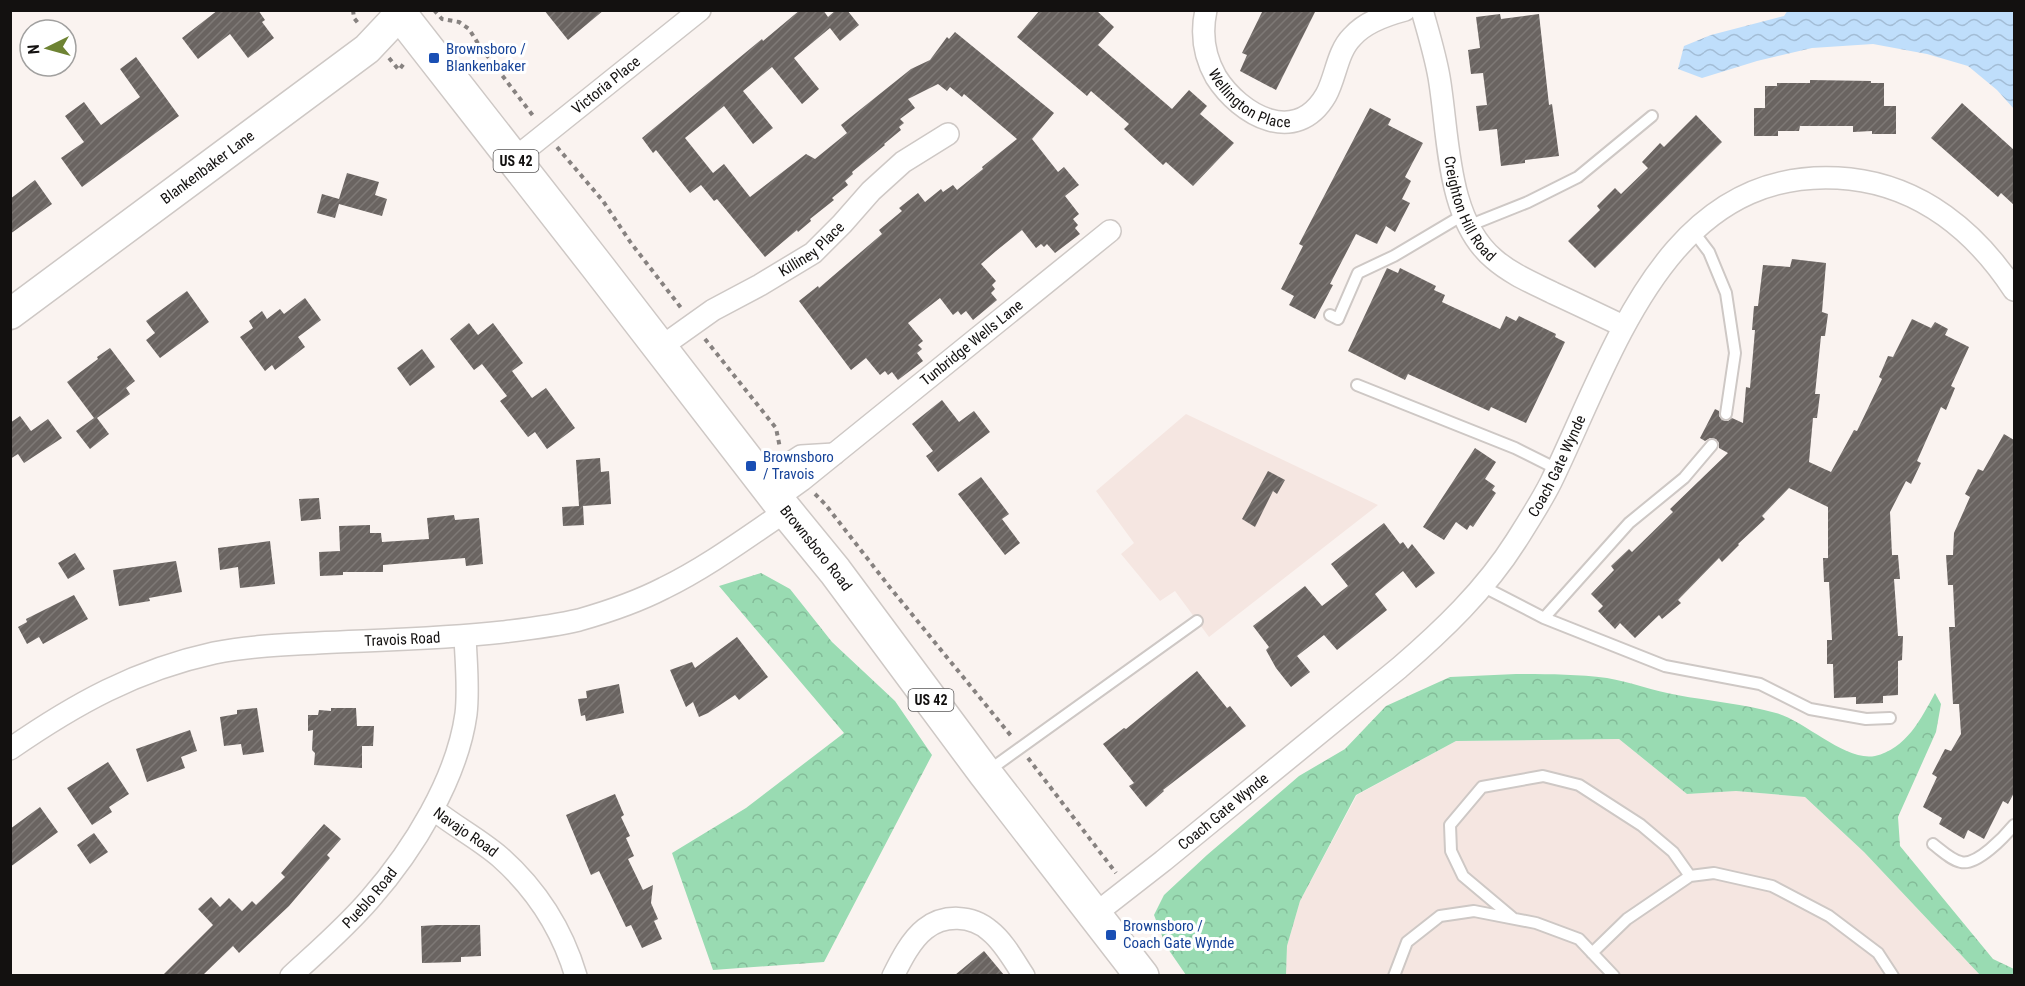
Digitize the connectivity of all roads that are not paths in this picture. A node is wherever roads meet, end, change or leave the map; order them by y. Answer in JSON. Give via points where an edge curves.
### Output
{"nodes":[{"id":1,"x":700,"y":10,"type":"edge"},
{"id":2,"x":1206,"y":10,"type":"edge"},
{"id":3,"x":1405,"y":10,"type":"edge"},
{"id":4,"x":1422,"y":10,"type":"edge"},
{"id":5,"x":400,"y":12,"type":"edge"},
{"id":6,"x":1652,"y":116,"type":"dead end"},
{"id":7,"x":948,"y":134,"type":"dead end"},
{"id":8,"x":514,"y":159,"type":"junction"},
{"id":9,"x":1465,"y":221,"type":"junction"},
{"id":10,"x":1110,"y":231,"type":"dead end"},
{"id":11,"x":1693,"y":231,"type":"junction"},
{"id":12,"x":2014,"y":290,"type":"edge"},
{"id":13,"x":10,"y":314,"type":"edge"},
{"id":14,"x":1330,"y":315,"type":"dead end"},
{"id":15,"x":1623,"y":326,"type":"junction"},
{"id":16,"x":661,"y":347,"type":"junction"},
{"id":17,"x":1357,"y":385,"type":"dead end"},
{"id":18,"x":1726,"y":414,"type":"dead end"},
{"id":19,"x":1712,"y":445,"type":"dead end"},
{"id":20,"x":1557,"y":469,"type":"junction"},
{"id":21,"x":775,"y":497,"type":"junction"},
{"id":22,"x":1482,"y":586,"type":"junction"},
{"id":23,"x":1544,"y":618,"type":"junction"},
{"id":24,"x":1197,"y":621,"type":"dead end"},
{"id":25,"x":465,"y":636,"type":"junction"},
{"id":26,"x":1890,"y":718,"type":"dead end"},
{"id":27,"x":10,"y":749,"type":"edge"},
{"id":28,"x":985,"y":773,"type":"junction"},
{"id":29,"x":432,"y":809,"type":"junction"},
{"id":30,"x":2014,"y":825,"type":"edge"},
{"id":31,"x":1933,"y":844,"type":"dead end"},
{"id":32,"x":1690,"y":876,"type":"junction"},
{"id":33,"x":1095,"y":914,"type":"junction"},
{"id":34,"x":1513,"y":918,"type":"junction"},
{"id":35,"x":1592,"y":953,"type":"junction"},
{"id":36,"x":291,"y":975,"type":"edge"},
{"id":37,"x":576,"y":975,"type":"edge"},
{"id":38,"x":893,"y":975,"type":"edge"},
{"id":39,"x":1024,"y":975,"type":"edge"},
{"id":40,"x":1142,"y":975,"type":"edge"},
{"id":41,"x":1394,"y":975,"type":"edge"},
{"id":42,"x":1614,"y":975,"type":"edge"},
{"id":43,"x":1893,"y":975,"type":"edge"}],
"edges":[{"from":1,"to":8,"type":"street","name":"Victoria Place"},
{"from":2,"to":3,"type":"street","name":"Wellington Place","via":[[1204,48],[1212,70],[1233,98],[1261,118],[1278,123],[1305,117],[1317,107],[1326,95],[1345,46],[1356,32]]},
{"from":4,"to":9,"type":"street","name":"Creighton Hill Road","via":[[1439,77],[1455,188]]},
{"from":5,"to":8,"type":"main road","name":"Brownsboro Road","number":"US 42"},
{"from":5,"to":13,"type":"street","name":"Blankenbaker Lane","via":[[367,49]]},
{"from":6,"to":9,"type":"lane","via":[[1578,177],[1528,202]]},
{"from":7,"to":16,"type":"street","name":"Killiney Place","via":[[903,162],[813,253],[713,310]]},
{"from":8,"to":16,"type":"main road","name":"Brownsboro Road","number":"US 42"},
{"from":9,"to":14,"type":"lane","via":[[1358,273],[1338,319]]},
{"from":9,"to":15,"type":"street","name":"Creighton Hill Road","via":[[1482,247],[1504,267]]},
{"from":10,"to":21,"type":"street","name":"Tunbridge Wells Lane","via":[[834,454],[801,456]]},
{"from":11,"to":12,"type":"street","name":"Coach Gate Wynde","via":[[1739,199],[1777,184],[1818,178],[1864,181],[1903,192],[1946,215],[1976,240]]},
{"from":11,"to":15,"type":"street","name":"Coach Gate Wynde","via":[[1665,261]]},
{"from":11,"to":18,"type":"lane","via":[[1709,252],[1726,293],[1735,353]]},
{"from":15,"to":20,"type":"street","name":"Coach Gate Wynde"},
{"from":16,"to":21,"type":"main road","name":"Brownsboro Road","number":"US 42"},
{"from":17,"to":20,"type":"lane","via":[[1515,448]]},
{"from":19,"to":23,"type":"lane","via":[[1684,478],[1629,523]]},
{"from":20,"to":22,"type":"street","name":"Coach Gate Wynde","via":[[1515,543]]},
{"from":21,"to":25,"type":"street","name":"Travois Road","via":[[695,571],[632,603],[577,620]]},
{"from":21,"to":28,"type":"main road","name":"Brownsboro Road","number":"US 42"},
{"from":22,"to":23,"type":"lane"},
{"from":22,"to":33,"type":"street","name":"Coach Gate Wynde","via":[[1432,640],[1399,668]]},
{"from":23,"to":26,"type":"lane","via":[[1665,666],[1760,684],[1810,709],[1866,719]]},
{"from":24,"to":28,"type":"lane"},
{"from":25,"to":27,"type":"street","name":"Travois Road","via":[[270,645],[214,653],[160,668],[106,690]]},
{"from":25,"to":29,"type":"street","name":"Navajo Road","via":[[464,729]]},
{"from":28,"to":33,"type":"main road","name":"Brownsboro Road","number":"US 42"},
{"from":29,"to":36,"type":"street","name":"Pueblo Road","via":[[370,899]]},
{"from":29,"to":37,"type":"street","name":"Navajo Road","via":[[499,857],[529,887],[563,939]]},
{"from":30,"to":31,"type":"lane","via":[[2000,842],[1966,863],[1958,862]]},
{"from":32,"to":34,"type":"lane","via":[[1673,852],[1641,825],[1579,785],[1543,776],[1482,787],[1449,825],[1451,851],[1463,876]]},
{"from":32,"to":35,"type":"lane","via":[[1627,919]]},
{"from":32,"to":43,"type":"lane","via":[[1714,873],[1772,886],[1829,916],[1878,953]]},
{"from":33,"to":40,"type":"main road","name":"Brownsboro Road","number":"US 42"},
{"from":34,"to":35,"type":"lane","via":[[1579,939]]},
{"from":34,"to":41,"type":"lane","via":[[1474,911],[1440,916],[1407,942]]},
{"from":35,"to":42,"type":"lane"},
{"from":38,"to":39,"type":"street","via":[[910,945],[925,929],[943,920],[961,918],[977,921],[992,932]]}]}
